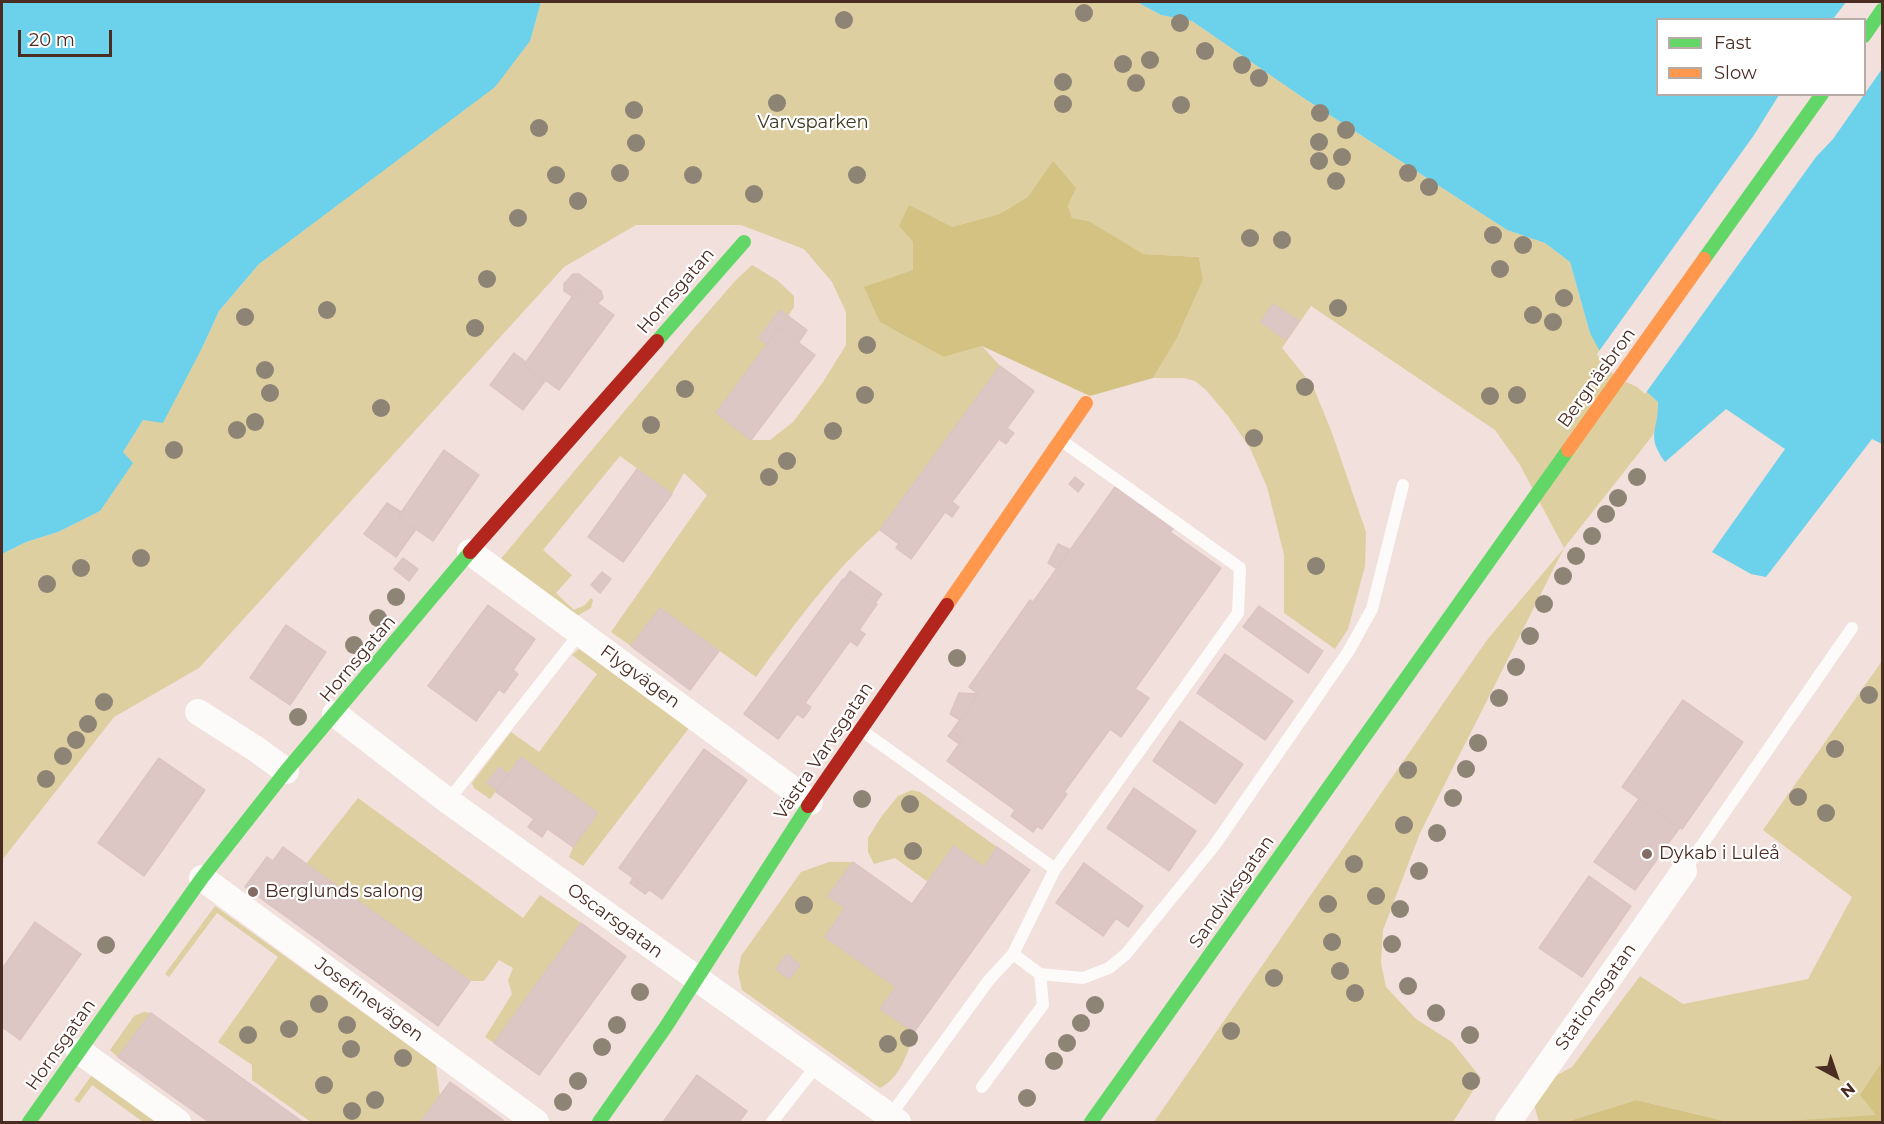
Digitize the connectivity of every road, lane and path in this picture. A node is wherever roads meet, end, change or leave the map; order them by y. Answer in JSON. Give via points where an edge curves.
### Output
{"nodes":[{"id":1,"x":1882,"y":10,"type":"edge"},
{"id":2,"x":1866,"y":33,"type":"edge"},
{"id":3,"x":1821,"y":96,"type":"edge"},
{"id":4,"x":744,"y":242,"type":"dead end"},
{"id":5,"x":1086,"y":403,"type":"dead end"},
{"id":6,"x":1060,"y":440,"type":"junction"},
{"id":7,"x":1403,"y":485,"type":"dead end"},
{"id":8,"x":470,"y":552,"type":"junction"},
{"id":9,"x":1852,"y":628,"type":"dead end"},
{"id":10,"x":580,"y":633,"type":"junction"},
{"id":11,"x":1402,"y":683,"type":"joint"},
{"id":12,"x":198,"y":712,"type":"dead end"},
{"id":13,"x":335,"y":714,"type":"junction"},
{"id":14,"x":860,"y":729,"type":"junction"},
{"id":15,"x":286,"y":771,"type":"junction"},
{"id":16,"x":448,"y":801,"type":"junction"},
{"id":17,"x":810,"y":802,"type":"junction"},
{"id":18,"x":1055,"y":869,"type":"junction"},
{"id":19,"x":1684,"y":871,"type":"joint"},
{"id":20,"x":202,"y":878,"type":"junction"},
{"id":21,"x":1013,"y":954,"type":"junction"},
{"id":22,"x":1040,"y":974,"type":"junction"},
{"id":23,"x":697,"y":978,"type":"junction"},
{"id":24,"x":79,"y":1051,"type":"junction"},
{"id":25,"x":817,"y":1065,"type":"junction"},
{"id":26,"x":982,"y":1087,"type":"dead end"},
{"id":27,"x":894,"y":1119,"type":"edge"},
{"id":28,"x":29,"y":1122,"type":"edge"},
{"id":29,"x":178,"y":1122,"type":"edge"},
{"id":30,"x":536,"y":1122,"type":"edge"},
{"id":31,"x":599,"y":1122,"type":"edge"},
{"id":32,"x":772,"y":1122,"type":"edge"},
{"id":33,"x":1091,"y":1122,"type":"edge"},
{"id":34,"x":1508,"y":1122,"type":"edge"}],
"edges":[{"from":1,"to":2,"type":"street"},
{"from":3,"to":11,"type":"street","name":"Bergnäsbron"},
{"from":4,"to":8,"type":"street","name":"Hornsgatan"},
{"from":5,"to":6,"type":"street","name":"Västra Varvsgatan"},
{"from":6,"to":14,"type":"street","name":"Västra Varvsgatan"},
{"from":6,"to":18,"type":"lane","via":[[1240,568],[1238,613]]},
{"from":7,"to":22,"type":"lane","via":[[1372,609],[1348,652],[1214,846],[1126,954],[1109,968],[1083,978]]},
{"from":8,"to":10,"type":"street","name":"Flygvägen"},
{"from":8,"to":13,"type":"street","name":"Hornsgatan"},
{"from":9,"to":19,"type":"lane"},
{"from":10,"to":16,"type":"lane"},
{"from":10,"to":17,"type":"street","name":"Flygvägen"},
{"from":11,"to":33,"type":"street","name":"Sandviksgatan"},
{"from":12,"to":15,"type":"street"},
{"from":13,"to":15,"type":"street","name":"Hornsgatan"},
{"from":13,"to":16,"type":"street","name":"Oscarsgatan"},
{"from":14,"to":17,"type":"street","name":"Västra Varvsgatan"},
{"from":14,"to":18,"type":"lane"},
{"from":15,"to":20,"type":"street","name":"Hornsgatan"},
{"from":16,"to":23,"type":"street","name":"Oscarsgatan"},
{"from":17,"to":23,"type":"street","name":"Västra Varvsgatan"},
{"from":18,"to":21,"type":"lane"},
{"from":19,"to":34,"type":"street","name":"Stationsgatan"},
{"from":20,"to":24,"type":"street","name":"Hornsgatan"},
{"from":20,"to":30,"type":"street","name":"Josefinevägen"},
{"from":21,"to":22,"type":"lane"},
{"from":21,"to":27,"type":"lane","via":[[988,980]]},
{"from":22,"to":26,"type":"lane","via":[[1043,1005]]},
{"from":23,"to":25,"type":"street","name":"Oscarsgatan"},
{"from":23,"to":31,"type":"street","name":"Västra Varvsgatan"},
{"from":24,"to":28,"type":"street","name":"Hornsgatan"},
{"from":24,"to":29,"type":"street"},
{"from":25,"to":27,"type":"street","name":"Oscarsgatan"},
{"from":25,"to":32,"type":"lane"}]}
